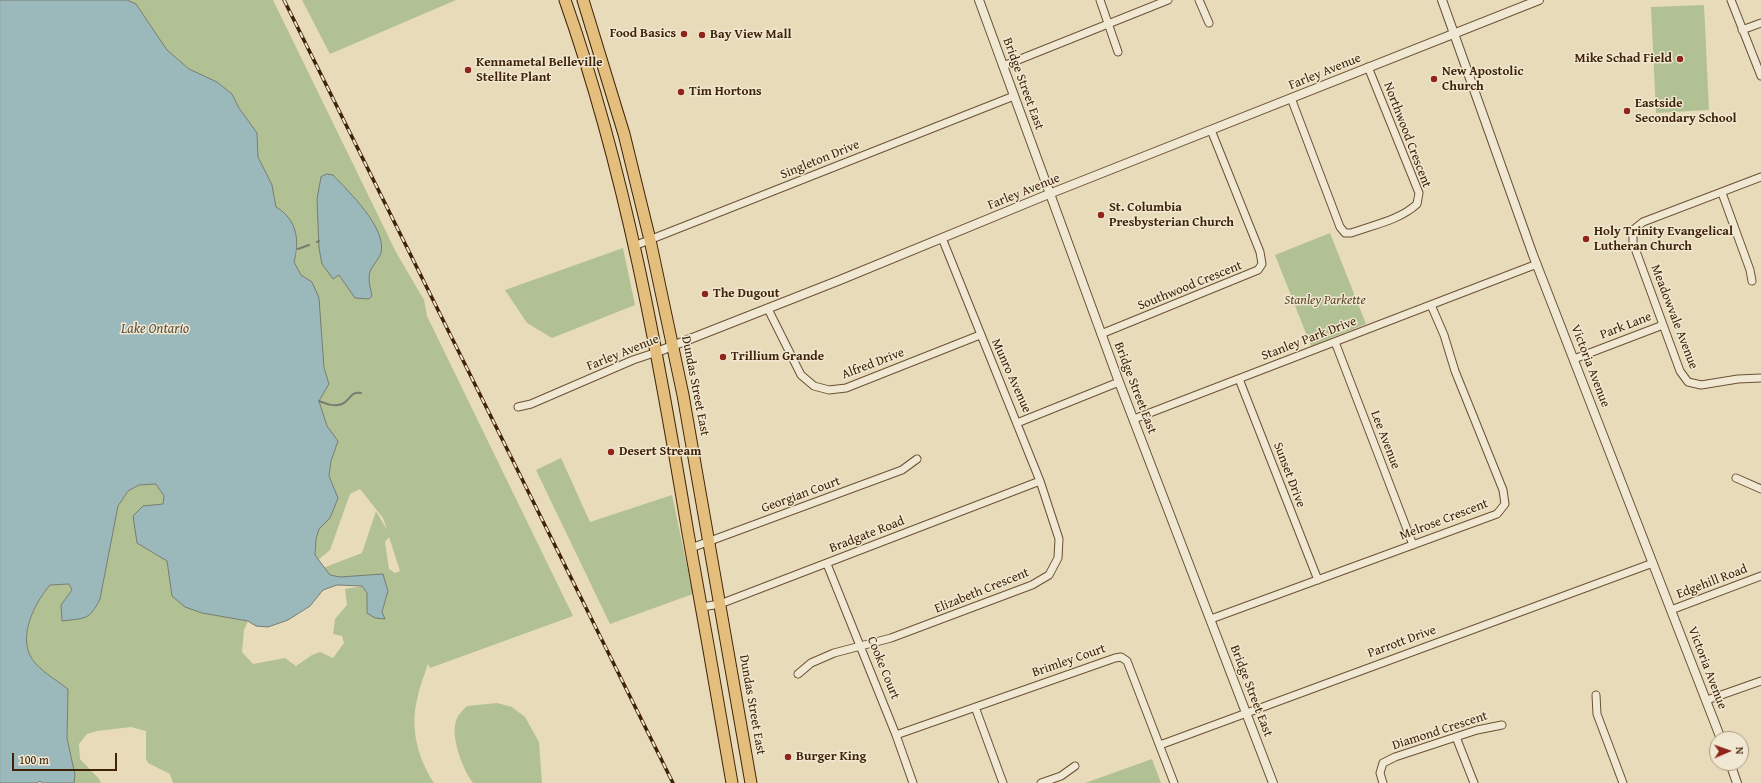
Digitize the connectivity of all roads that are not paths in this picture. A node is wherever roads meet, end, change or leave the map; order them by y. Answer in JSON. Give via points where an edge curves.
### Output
{"nodes":[{"id":1,"x":565,"y":0,"type":"edge"},
{"id":2,"x":582,"y":0,"type":"edge"},
{"id":3,"x":979,"y":0,"type":"edge"},
{"id":4,"x":1100,"y":0,"type":"edge"},
{"id":5,"x":1168,"y":0,"type":"edge"},
{"id":6,"x":1199,"y":0,"type":"edge"},
{"id":7,"x":1442,"y":0,"type":"edge"},
{"id":8,"x":1539,"y":0,"type":"edge"},
{"id":9,"x":1730,"y":0,"type":"edge"},
{"id":10,"x":1109,"y":23,"type":"junction"},
{"id":11,"x":1761,"y":23,"type":"edge"},
{"id":12,"x":1209,"y":24,"type":"dead end"},
{"id":13,"x":1742,"y":30,"type":"junction"},
{"id":14,"x":1454,"y":34,"type":"junction"},
{"id":15,"x":1118,"y":52,"type":"dead end"},
{"id":16,"x":1003,"y":66,"type":"junction"},
{"id":17,"x":1368,"y":67,"type":"junction"},
{"id":18,"x":1761,"y":76,"type":"edge"},
{"id":19,"x":1014,"y":96,"type":"junction"},
{"id":20,"x":1291,"y":98,"type":"junction"},
{"id":21,"x":1211,"y":130,"type":"junction"},
{"id":22,"x":1761,"y":177,"type":"edge"},
{"id":23,"x":1722,"y":193,"type":"junction"},
{"id":24,"x":1049,"y":194,"type":"junction"},
{"id":25,"x":942,"y":238,"type":"junction"},
{"id":26,"x":650,"y":240,"type":"junction"},
{"id":27,"x":634,"y":246,"type":"junction"},
{"id":28,"x":1537,"y":264,"type":"junction"},
{"id":29,"x":1752,"y":281,"type":"dead end"},
{"id":30,"x":1431,"y":305,"type":"junction"},
{"id":31,"x":768,"y":309,"type":"junction"},
{"id":32,"x":1663,"y":325,"type":"junction"},
{"id":33,"x":980,"y":334,"type":"junction"},
{"id":34,"x":1101,"y":334,"type":"junction"},
{"id":35,"x":1335,"y":342,"type":"junction"},
{"id":36,"x":673,"y":346,"type":"junction"},
{"id":37,"x":657,"y":352,"type":"junction"},
{"id":38,"x":1574,"y":359,"type":"junction"},
{"id":39,"x":1761,"y":378,"type":"edge"},
{"id":40,"x":1239,"y":379,"type":"junction"},
{"id":41,"x":1119,"y":382,"type":"junction"},
{"id":42,"x":683,"y":395,"type":"junction"},
{"id":43,"x":666,"y":399,"type":"junction"},
{"id":44,"x":518,"y":407,"type":"dead end"},
{"id":45,"x":1134,"y":419,"type":"junction"},
{"id":46,"x":1017,"y":423,"type":"junction"},
{"id":47,"x":917,"y":459,"type":"dead end"},
{"id":48,"x":1736,"y":478,"type":"dead end"},
{"id":49,"x":1040,"y":481,"type":"junction"},
{"id":50,"x":1761,"y":488,"type":"edge"},
{"id":51,"x":710,"y":542,"type":"junction"},
{"id":52,"x":1413,"y":545,"type":"junction"},
{"id":53,"x":691,"y":548,"type":"junction"},
{"id":54,"x":1653,"y":563,"type":"junction"},
{"id":55,"x":827,"y":564,"type":"junction"},
{"id":56,"x":1761,"y":576,"type":"edge"},
{"id":57,"x":1318,"y":580,"type":"junction"},
{"id":58,"x":720,"y":604,"type":"junction"},
{"id":59,"x":702,"y":607,"type":"junction"},
{"id":60,"x":1671,"y":610,"type":"junction"},
{"id":61,"x":1211,"y":619,"type":"junction"},
{"id":62,"x":861,"y":646,"type":"junction"},
{"id":63,"x":798,"y":674,"type":"dead end"},
{"id":64,"x":1761,"y":681,"type":"edge"},
{"id":65,"x":1596,"y":695,"type":"dead end"},
{"id":66,"x":1707,"y":700,"type":"junction"},
{"id":67,"x":975,"y":707,"type":"junction"},
{"id":68,"x":1246,"y":712,"type":"junction"},
{"id":69,"x":1502,"y":725,"type":"dead end"},
{"id":70,"x":1718,"y":731,"type":"edge"},
{"id":71,"x":896,"y":735,"type":"junction"},
{"id":72,"x":1456,"y":737,"type":"junction"},
{"id":73,"x":1160,"y":745,"type":"junction"},
{"id":74,"x":746,"y":749,"type":"junction"},
{"id":75,"x":727,"y":755,"type":"junction"},
{"id":76,"x":1075,"y":766,"type":"dead end"},
{"id":77,"x":1733,"y":771,"type":"edge"},
{"id":78,"x":732,"y":783,"type":"edge"},
{"id":79,"x":752,"y":783,"type":"edge"},
{"id":80,"x":913,"y":783,"type":"edge"},
{"id":81,"x":1003,"y":783,"type":"edge"},
{"id":82,"x":1041,"y":783,"type":"edge"},
{"id":83,"x":1174,"y":783,"type":"edge"},
{"id":84,"x":1273,"y":783,"type":"edge"},
{"id":85,"x":1383,"y":783,"type":"edge"},
{"id":86,"x":1474,"y":783,"type":"edge"},
{"id":87,"x":1623,"y":783,"type":"edge"},
{"id":88,"x":1738,"y":783,"type":"edge"}],
"edges":[{"from":1,"to":27,"type":"main road","via":[[608,138]]},
{"from":2,"to":26,"type":"main road","name":"Dundas Street East","via":[[624,134]]},
{"from":3,"to":16,"type":"street","name":"Bridge Street East"},
{"from":4,"to":10,"type":"street"},
{"from":5,"to":10,"type":"street"},
{"from":6,"to":12,"type":"street"},
{"from":7,"to":14,"type":"street","name":"Victoria Avenue"},
{"from":8,"to":14,"type":"street","name":"Farley Avenue"},
{"from":9,"to":13,"type":"street"},
{"from":10,"to":15,"type":"street"},
{"from":10,"to":16,"type":"street"},
{"from":11,"to":13,"type":"street"},
{"from":13,"to":18,"type":"street"},
{"from":14,"to":17,"type":"street","name":"Farley Avenue"},
{"from":14,"to":28,"type":"street","name":"Victoria Avenue"},
{"from":16,"to":19,"type":"street","name":"Bridge Street East"},
{"from":17,"to":20,"type":"street","name":"Farley Avenue"},
{"from":17,"to":20,"type":"street","name":"Northwood Crescent","via":[[1419,193],[1418,204],[1409,212],[1345,233],[1340,227]]},
{"from":19,"to":24,"type":"street","name":"Bridge Street East"},
{"from":19,"to":26,"type":"street","name":"Singleton Drive"},
{"from":20,"to":21,"type":"street","name":"Farley Avenue"},
{"from":21,"to":24,"type":"street","name":"Farley Avenue"},
{"from":21,"to":34,"type":"street","name":"Southwood Crescent","via":[[1260,252],[1262,264],[1258,270]]},
{"from":22,"to":23,"type":"street","name":"Meadowvale Avenue"},
{"from":23,"to":29,"type":"street"},
{"from":23,"to":32,"type":"street","name":"Meadowvale Avenue","via":[[1643,222],[1633,230],[1633,243]]},
{"from":24,"to":25,"type":"street","name":"Farley Avenue"},
{"from":24,"to":34,"type":"street","name":"Bridge Street East"},
{"from":25,"to":31,"type":"street","name":"Farley Avenue"},
{"from":25,"to":33,"type":"street","name":"Munro Avenue"},
{"from":26,"to":27,"type":"street","name":"Singleton Drive"},
{"from":26,"to":36,"type":"main road","name":"Dundas Street East"},
{"from":27,"to":37,"type":"main road"},
{"from":28,"to":30,"type":"street","name":"Stanley Park Drive"},
{"from":28,"to":38,"type":"street","name":"Victoria Avenue"},
{"from":30,"to":35,"type":"street","name":"Stanley Park Drive"},
{"from":30,"to":52,"type":"street","name":"Melrose Crescent","via":[[1503,490],[1505,504],[1497,514]]},
{"from":31,"to":33,"type":"street","name":"Alfred Drive","via":[[801,375],[814,386],[829,390],[846,388]]},
{"from":31,"to":36,"type":"street","name":"Farley Avenue"},
{"from":32,"to":38,"type":"street","name":"Park Lane"},
{"from":32,"to":39,"type":"street","name":"Meadowvale Avenue","via":[[1680,371],[1688,382],[1701,385]]},
{"from":33,"to":46,"type":"street","name":"Munro Avenue"},
{"from":34,"to":41,"type":"street","name":"Bridge Street East"},
{"from":35,"to":40,"type":"street","name":"Stanley Park Drive"},
{"from":35,"to":52,"type":"street","name":"Lee Avenue"},
{"from":36,"to":37,"type":"street","name":"Farley Avenue"},
{"from":36,"to":42,"type":"main road","name":"Dundas Street East"},
{"from":37,"to":43,"type":"main road"},
{"from":37,"to":44,"type":"street","name":"Farley Avenue"},
{"from":38,"to":54,"type":"street","name":"Victoria Avenue"},
{"from":40,"to":45,"type":"street","name":"Stanley Park Drive"},
{"from":40,"to":57,"type":"street","name":"Sunset Drive"},
{"from":41,"to":45,"type":"street","name":"Bridge Street East"},
{"from":41,"to":46,"type":"street","name":"Munro Avenue"},
{"from":42,"to":43,"type":"main road"},
{"from":42,"to":51,"type":"main road","name":"Dundas Street East"},
{"from":43,"to":53,"type":"main road"},
{"from":45,"to":61,"type":"street","name":"Bridge Street East"},
{"from":46,"to":49,"type":"street","name":"Elizabeth Crescent"},
{"from":47,"to":51,"type":"street","name":"Georgian Court","via":[[902,470]]},
{"from":48,"to":50,"type":"street"},
{"from":49,"to":55,"type":"street","name":"Bradgate Road"},
{"from":49,"to":62,"type":"street","name":"Elizabeth Crescent","via":[[1059,539],[1058,558],[1048,575],[1012,594],[891,638]]},
{"from":51,"to":53,"type":"street","name":"Georgian Court"},
{"from":51,"to":58,"type":"main road","name":"Dundas Street East"},
{"from":52,"to":57,"type":"street","name":"Melrose Crescent"},
{"from":53,"to":59,"type":"main road"},
{"from":54,"to":60,"type":"street","name":"Victoria Avenue"},
{"from":54,"to":68,"type":"street","name":"Parrott Drive"},
{"from":55,"to":58,"type":"street","name":"Bradgate Road"},
{"from":55,"to":62,"type":"street","name":"Cooke Court"},
{"from":56,"to":60,"type":"street","name":"Edgehill Road"},
{"from":57,"to":61,"type":"street","name":"Melrose Crescent"},
{"from":58,"to":59,"type":"street","name":"Bradgate Road"},
{"from":58,"to":74,"type":"main road","name":"Dundas Street East"},
{"from":59,"to":75,"type":"main road"},
{"from":60,"to":66,"type":"street","name":"Victoria Avenue"},
{"from":61,"to":68,"type":"street","name":"Bridge Street East"},
{"from":62,"to":63,"type":"street","name":"Elizabeth Crescent","via":[[818,659]]},
{"from":62,"to":71,"type":"street","name":"Cooke Court"},
{"from":64,"to":66,"type":"street"},
{"from":65,"to":87,"type":"street","via":[[1597,714]]},
{"from":66,"to":70,"type":"street","name":"Victoria Avenue"},
{"from":67,"to":71,"type":"street","name":"Brimley Court"},
{"from":67,"to":73,"type":"street","name":"Brimley Court","via":[[1121,657],[1127,661]]},
{"from":67,"to":81,"type":"street"},
{"from":68,"to":73,"type":"street","name":"Parrott Drive"},
{"from":68,"to":84,"type":"street","name":"Bridge Street East"},
{"from":69,"to":72,"type":"street","name":"Diamond Crescent","via":[[1490,726]]},
{"from":71,"to":80,"type":"street","name":"Cooke Court"},
{"from":72,"to":85,"type":"street","name":"Diamond Crescent","via":[[1382,763],[1380,773]]},
{"from":72,"to":86,"type":"street"},
{"from":73,"to":83,"type":"street","name":"Brimley Court"},
{"from":74,"to":75,"type":"main road"},
{"from":74,"to":79,"type":"main road","name":"Dundas Street East"},
{"from":75,"to":78,"type":"main road"},
{"from":76,"to":82,"type":"street","via":[[1061,776]]},
{"from":77,"to":88,"type":"street"}]}
